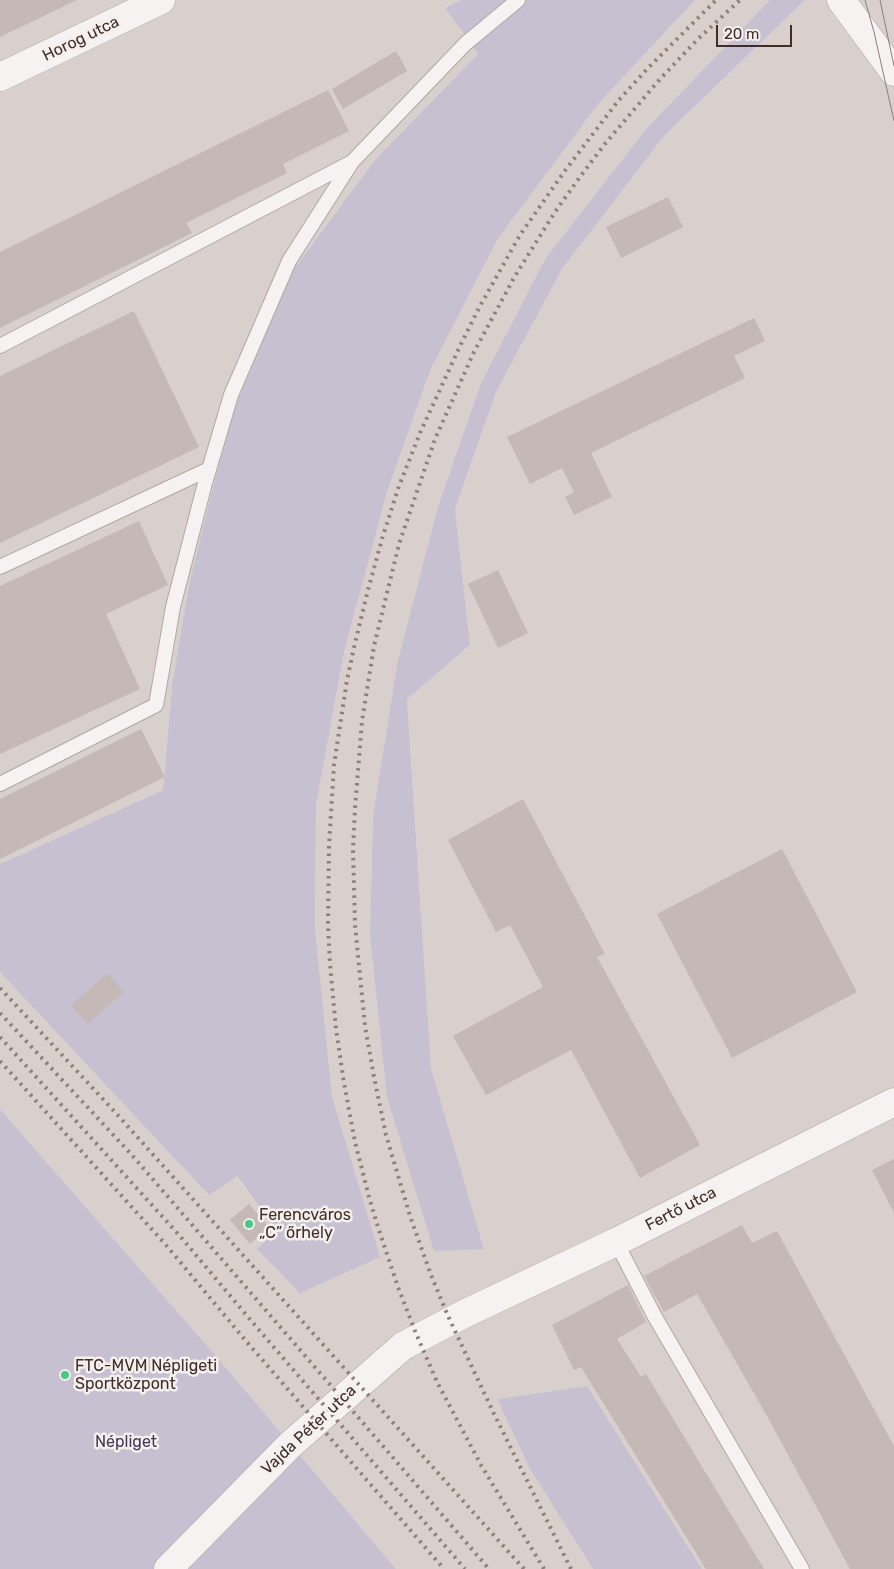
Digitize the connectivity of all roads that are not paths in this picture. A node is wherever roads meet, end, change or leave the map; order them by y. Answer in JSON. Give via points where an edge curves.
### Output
{"nodes":[{"id":1,"x":161,"y":0,"type":"edge"},
{"id":2,"x":518,"y":0,"type":"edge"},
{"id":3,"x":840,"y":0,"type":"edge"},
{"id":4,"x":894,"y":72,"type":"edge"},
{"id":5,"x":0,"y":77,"type":"edge"},
{"id":6,"x":352,"y":162,"type":"junction"},
{"id":7,"x":0,"y":346,"type":"edge"},
{"id":8,"x":209,"y":469,"type":"junction"},
{"id":9,"x":0,"y":567,"type":"edge"},
{"id":10,"x":0,"y":784,"type":"edge"},
{"id":11,"x":894,"y":1102,"type":"edge"},
{"id":12,"x":616,"y":1242,"type":"junction"},
{"id":13,"x":466,"y":1313,"type":"joint"},
{"id":14,"x":168,"y":1569,"type":"edge"},
{"id":15,"x":802,"y":1569,"type":"edge"}],
"edges":[{"from":1,"to":5,"type":"street","name":"Horog utca"},
{"from":2,"to":6,"type":"lane","via":[[465,44]]},
{"from":3,"to":4,"type":"street"},
{"from":6,"to":7,"type":"lane"},
{"from":6,"to":8,"type":"lane","via":[[289,261],[231,395]]},
{"from":8,"to":9,"type":"lane"},
{"from":8,"to":10,"type":"lane","via":[[173,607],[156,705]]},
{"from":11,"to":12,"type":"street","name":"Fertő utca"},
{"from":12,"to":13,"type":"street","name":"Fertő utca"},
{"from":12,"to":15,"type":"lane","via":[[655,1317]]},
{"from":13,"to":14,"type":"street","name":"Vajda Péter utca","via":[[403,1346],[381,1364],[290,1444]]}]}
